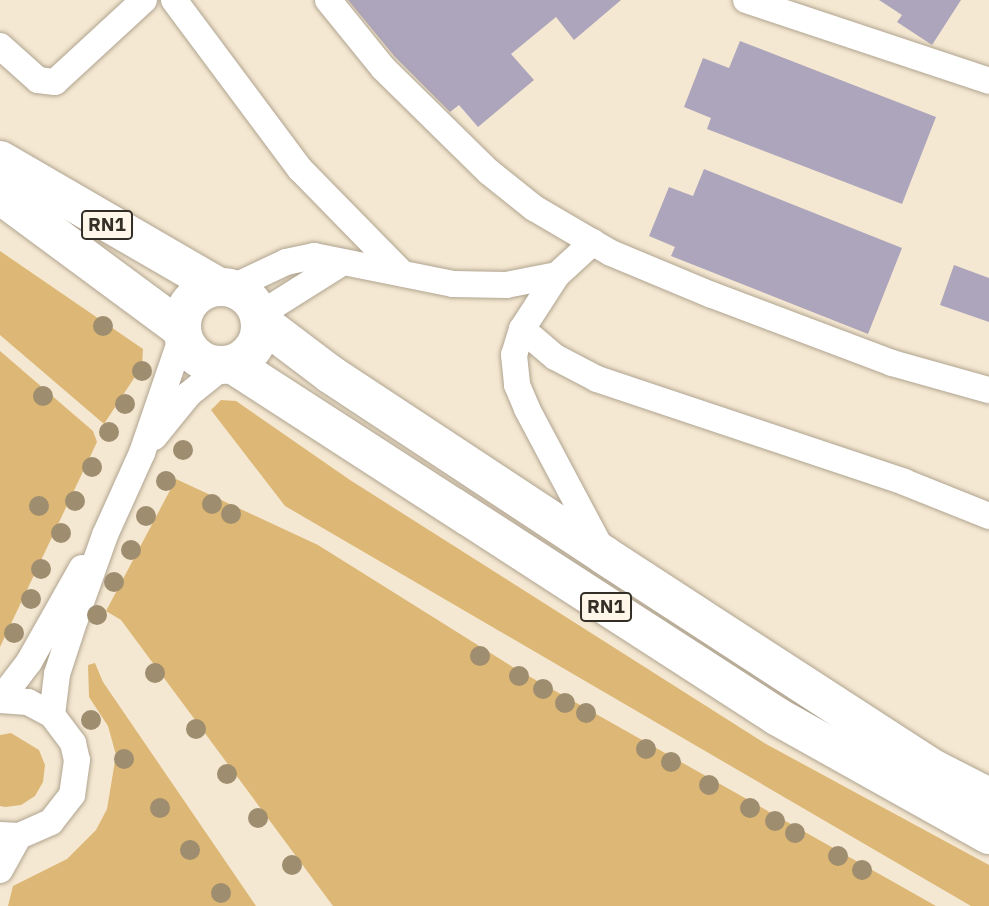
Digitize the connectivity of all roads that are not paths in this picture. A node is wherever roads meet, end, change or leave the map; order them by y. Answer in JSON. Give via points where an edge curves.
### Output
{"nodes":[{"id":1,"x":144,"y":0,"type":"edge"},
{"id":2,"x":174,"y":0,"type":"edge"},
{"id":3,"x":328,"y":0,"type":"edge"},
{"id":4,"x":746,"y":0,"type":"edge"},
{"id":5,"x":0,"y":46,"type":"edge"},
{"id":6,"x":989,"y":81,"type":"edge"},
{"id":7,"x":0,"y":160,"type":"edge"},
{"id":8,"x":0,"y":195,"type":"edge"},
{"id":9,"x":593,"y":242,"type":"junction"},
{"id":10,"x":343,"y":262,"type":"junction"},
{"id":11,"x":402,"y":273,"type":"junction"},
{"id":12,"x":557,"y":275,"type":"junction"},
{"id":13,"x":224,"y":287,"type":"junction"},
{"id":14,"x":259,"y":318,"type":"junction"},
{"id":15,"x":522,"y":329,"type":"junction"},
{"id":16,"x":182,"y":333,"type":"junction"},
{"id":17,"x":229,"y":365,"type":"junction"},
{"id":18,"x":989,"y":390,"type":"edge"},
{"id":19,"x":142,"y":453,"type":"junction"},
{"id":20,"x":989,"y":516,"type":"edge"},
{"id":21,"x":105,"y":535,"type":"junction"},
{"id":22,"x":604,"y":555,"type":"junction"},
{"id":23,"x":0,"y":700,"type":"edge"},
{"id":24,"x":52,"y":715,"type":"junction"},
{"id":25,"x":989,"y":797,"type":"edge"},
{"id":26,"x":989,"y":835,"type":"edge"},
{"id":27,"x":9,"y":836,"type":"edge"},
{"id":28,"x":0,"y":870,"type":"edge"}],
"edges":[{"from":1,"to":5,"type":"street","via":[[55,82],[38,80]]},
{"from":2,"to":11,"type":"street","via":[[300,169]]},
{"from":3,"to":9,"type":"street","via":[[383,68],[489,172],[534,208]]},
{"from":4,"to":6,"type":"street"},
{"from":7,"to":13,"type":"highway","number":"RN1"},
{"from":8,"to":16,"type":"highway","number":"RN1"},
{"from":9,"to":12,"type":"street"},
{"from":9,"to":18,"type":"street","via":[[700,290],[879,358]]},
{"from":10,"to":11,"type":"street"},
{"from":10,"to":13,"type":"street","via":[[298,258]]},
{"from":10,"to":14,"type":"street"},
{"from":11,"to":12,"type":"street","via":[[480,286]]},
{"from":12,"to":15,"type":"street"},
{"from":13,"to":14,"type":"highway","number":"RN1","via":[[248,298]]},
{"from":13,"to":16,"type":"highway","via":[[194,296],[187,306]]},
{"from":14,"to":17,"type":"highway","via":[[257,343]]},
{"from":14,"to":22,"type":"highway","number":"RN1","via":[[330,374]]},
{"from":15,"to":20,"type":"street","via":[[555,358],[597,379],[904,482]]},
{"from":15,"to":22,"type":"street","via":[[514,355],[517,385]]},
{"from":16,"to":17,"type":"highway","number":"RN1","via":[[195,356]]},
{"from":16,"to":19,"type":"street"},
{"from":17,"to":19,"type":"street","via":[[189,394]]},
{"from":17,"to":26,"type":"highway","number":"RN1","via":[[778,718]]},
{"from":19,"to":21,"type":"street"},
{"from":21,"to":23,"type":"street","via":[[29,662]]},
{"from":21,"to":24,"type":"street","via":[[57,674]]},
{"from":22,"to":25,"type":"highway","number":"RN1","via":[[934,769]]},
{"from":23,"to":24,"type":"street","via":[[27,702]]},
{"from":24,"to":27,"type":"street","via":[[73,743],[77,778],[68,802],[51,822]]},
{"from":27,"to":28,"type":"street"}]}
